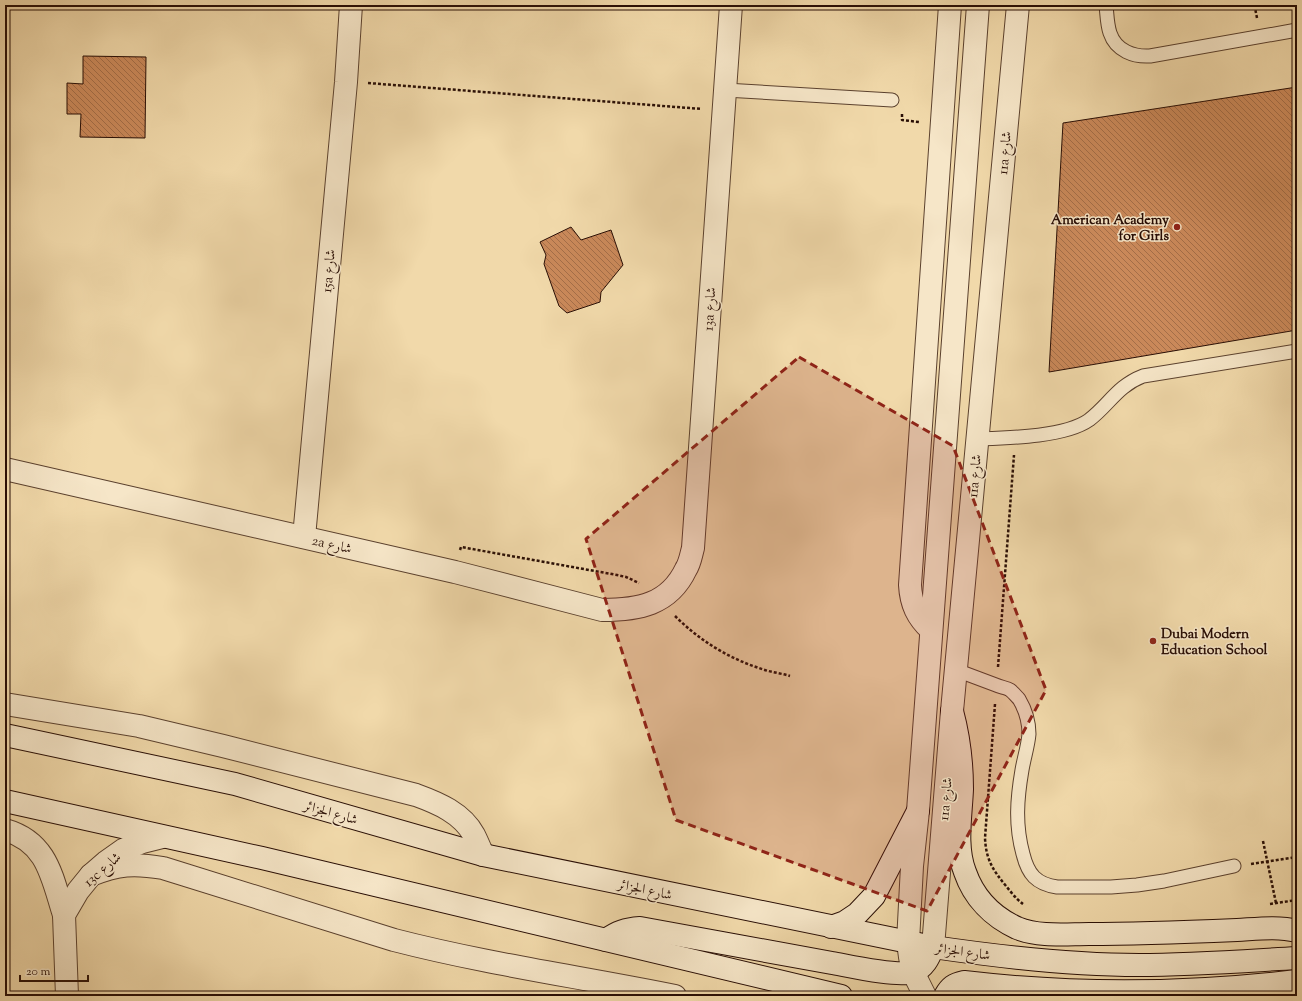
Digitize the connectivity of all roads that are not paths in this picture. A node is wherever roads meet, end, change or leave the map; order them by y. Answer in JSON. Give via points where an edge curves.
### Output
{"nodes":[{"id":1,"x":351,"y":5,"type":"edge"},
{"id":2,"x":731,"y":5,"type":"edge"},
{"id":3,"x":950,"y":5,"type":"edge"},
{"id":4,"x":978,"y":5,"type":"edge"},
{"id":5,"x":1018,"y":5,"type":"edge"},
{"id":6,"x":1106,"y":5,"type":"edge"},
{"id":7,"x":1297,"y":30,"type":"edge"},
{"id":8,"x":892,"y":100,"type":"dead end"},
{"id":9,"x":724,"y":101,"type":"junction"},
{"id":10,"x":1297,"y":351,"type":"edge"},
{"id":11,"x":978,"y":439,"type":"junction"},
{"id":12,"x":5,"y":469,"type":"edge"},
{"id":13,"x":304,"y":537,"type":"junction"},
{"id":14,"x":659,"y":600,"type":"joint"},
{"id":15,"x":931,"y":630,"type":"junction"},
{"id":16,"x":956,"y":670,"type":"junction"},
{"id":17,"x":5,"y":704,"type":"edge"},
{"id":18,"x":952,"y":711,"type":"junction"},
{"id":19,"x":5,"y":735,"type":"edge"},
{"id":20,"x":5,"y":801,"type":"edge"},
{"id":21,"x":918,"y":811,"type":"junction"},
{"id":22,"x":5,"y":830,"type":"edge"},
{"id":23,"x":162,"y":837,"type":"junction"},
{"id":24,"x":483,"y":855,"type":"junction"},
{"id":25,"x":1234,"y":866,"type":"road end"},
{"id":26,"x":91,"y":875,"type":"junction"},
{"id":27,"x":64,"y":915,"type":"junction"},
{"id":28,"x":831,"y":927,"type":"junction"},
{"id":29,"x":1297,"y":931,"type":"edge"},
{"id":30,"x":606,"y":940,"type":"junction"},
{"id":31,"x":908,"y":942,"type":"junction"},
{"id":32,"x":933,"y":947,"type":"junction"},
{"id":33,"x":1297,"y":958,"type":"edge"},
{"id":34,"x":914,"y":972,"type":"junction"},
{"id":35,"x":1297,"y":981,"type":"edge"},
{"id":36,"x":67,"y":996,"type":"edge"},
{"id":37,"x":675,"y":996,"type":"edge"},
{"id":38,"x":840,"y":996,"type":"edge"},
{"id":39,"x":925,"y":996,"type":"edge"},
{"id":40,"x":945,"y":996,"type":"edge"}],
"edges":[{"from":1,"to":13,"type":"street","name":"15a شارع"},
{"from":2,"to":9,"type":"street","name":"13a شارع"},
{"from":3,"to":15,"type":"street","via":[[910,585],[918,615]]},
{"from":4,"to":15,"type":"street","name":"11a شارع"},
{"from":5,"to":11,"type":"street","name":"11a شارع"},
{"from":6,"to":7,"type":"lane","via":[[1110,33],[1115,42],[1126,52],[1140,56]]},
{"from":8,"to":9,"type":"lane"},
{"from":9,"to":14,"type":"street","name":"13a شارع","via":[[693,548],[687,569],[675,587]]},
{"from":10,"to":11,"type":"lane","via":[[1143,376],[1125,384],[1089,419],[1077,427],[1015,437]]},
{"from":11,"to":16,"type":"street","name":"11a شارع"},
{"from":12,"to":13,"type":"street","name":"2a شارع"},
{"from":13,"to":14,"type":"street","name":"2a شارع","via":[[602,610],[640,607]]},
{"from":15,"to":21,"type":"street","name":"11a شارع"},
{"from":16,"to":18,"type":"street","name":"11a شارع"},
{"from":16,"to":25,"type":"lane","via":[[1010,690],[1025,710],[1029,734],[1018,795],[1017,821],[1026,864],[1038,880],[1057,887],[1111,887],[1164,881]]},
{"from":17,"to":24,"type":"street","via":[[139,726],[416,795],[438,803],[458,816],[473,833]]},
{"from":18,"to":29,"type":"street","via":[[962,769],[960,850],[964,872],[974,892],[1001,920],[1035,933],[1053,934],[1139,934],[1272,928]]},
{"from":18,"to":32,"type":"street","name":"11a شارع"},
{"from":19,"to":24,"type":"street","name":"شارع الجزائر","via":[[234,784]]},
{"from":20,"to":23,"type":"street"},
{"from":21,"to":28,"type":"street","via":[[874,896],[857,914]]},
{"from":21,"to":31,"type":"street","name":"11a شارع"},
{"from":22,"to":27,"type":"street","via":[[23,836],[43,857]]},
{"from":23,"to":26,"type":"street","name":"13c شارع","via":[[124,850]]},
{"from":23,"to":30,"type":"street","via":[[262,858]]},
{"from":24,"to":28,"type":"street","name":"شارع الجزائر"},
{"from":26,"to":27,"type":"street","name":"13c شارع"},
{"from":26,"to":37,"type":"street","via":[[108,868],[145,864],[432,950]]},
{"from":27,"to":36,"type":"street"},
{"from":28,"to":31,"type":"street","name":"شارع الجزائر"},
{"from":30,"to":34,"type":"street","via":[[621,931],[640,928],[857,967],[905,974]]},
{"from":30,"to":38,"type":"street"},
{"from":31,"to":32,"type":"street","name":"شارع الجزائر"},
{"from":31,"to":34,"type":"street","name":"11a شارع"},
{"from":32,"to":33,"type":"street","name":"شارع الجزائر","via":[[1008,958],[1116,965],[1203,964]]},
{"from":32,"to":34,"type":"street","via":[[926,962]]},
{"from":34,"to":39,"type":"street","name":"11a شارع"},
{"from":35,"to":40,"type":"street","via":[[1202,989],[1131,991],[1061,990],[964,982],[949,988]]}]}
